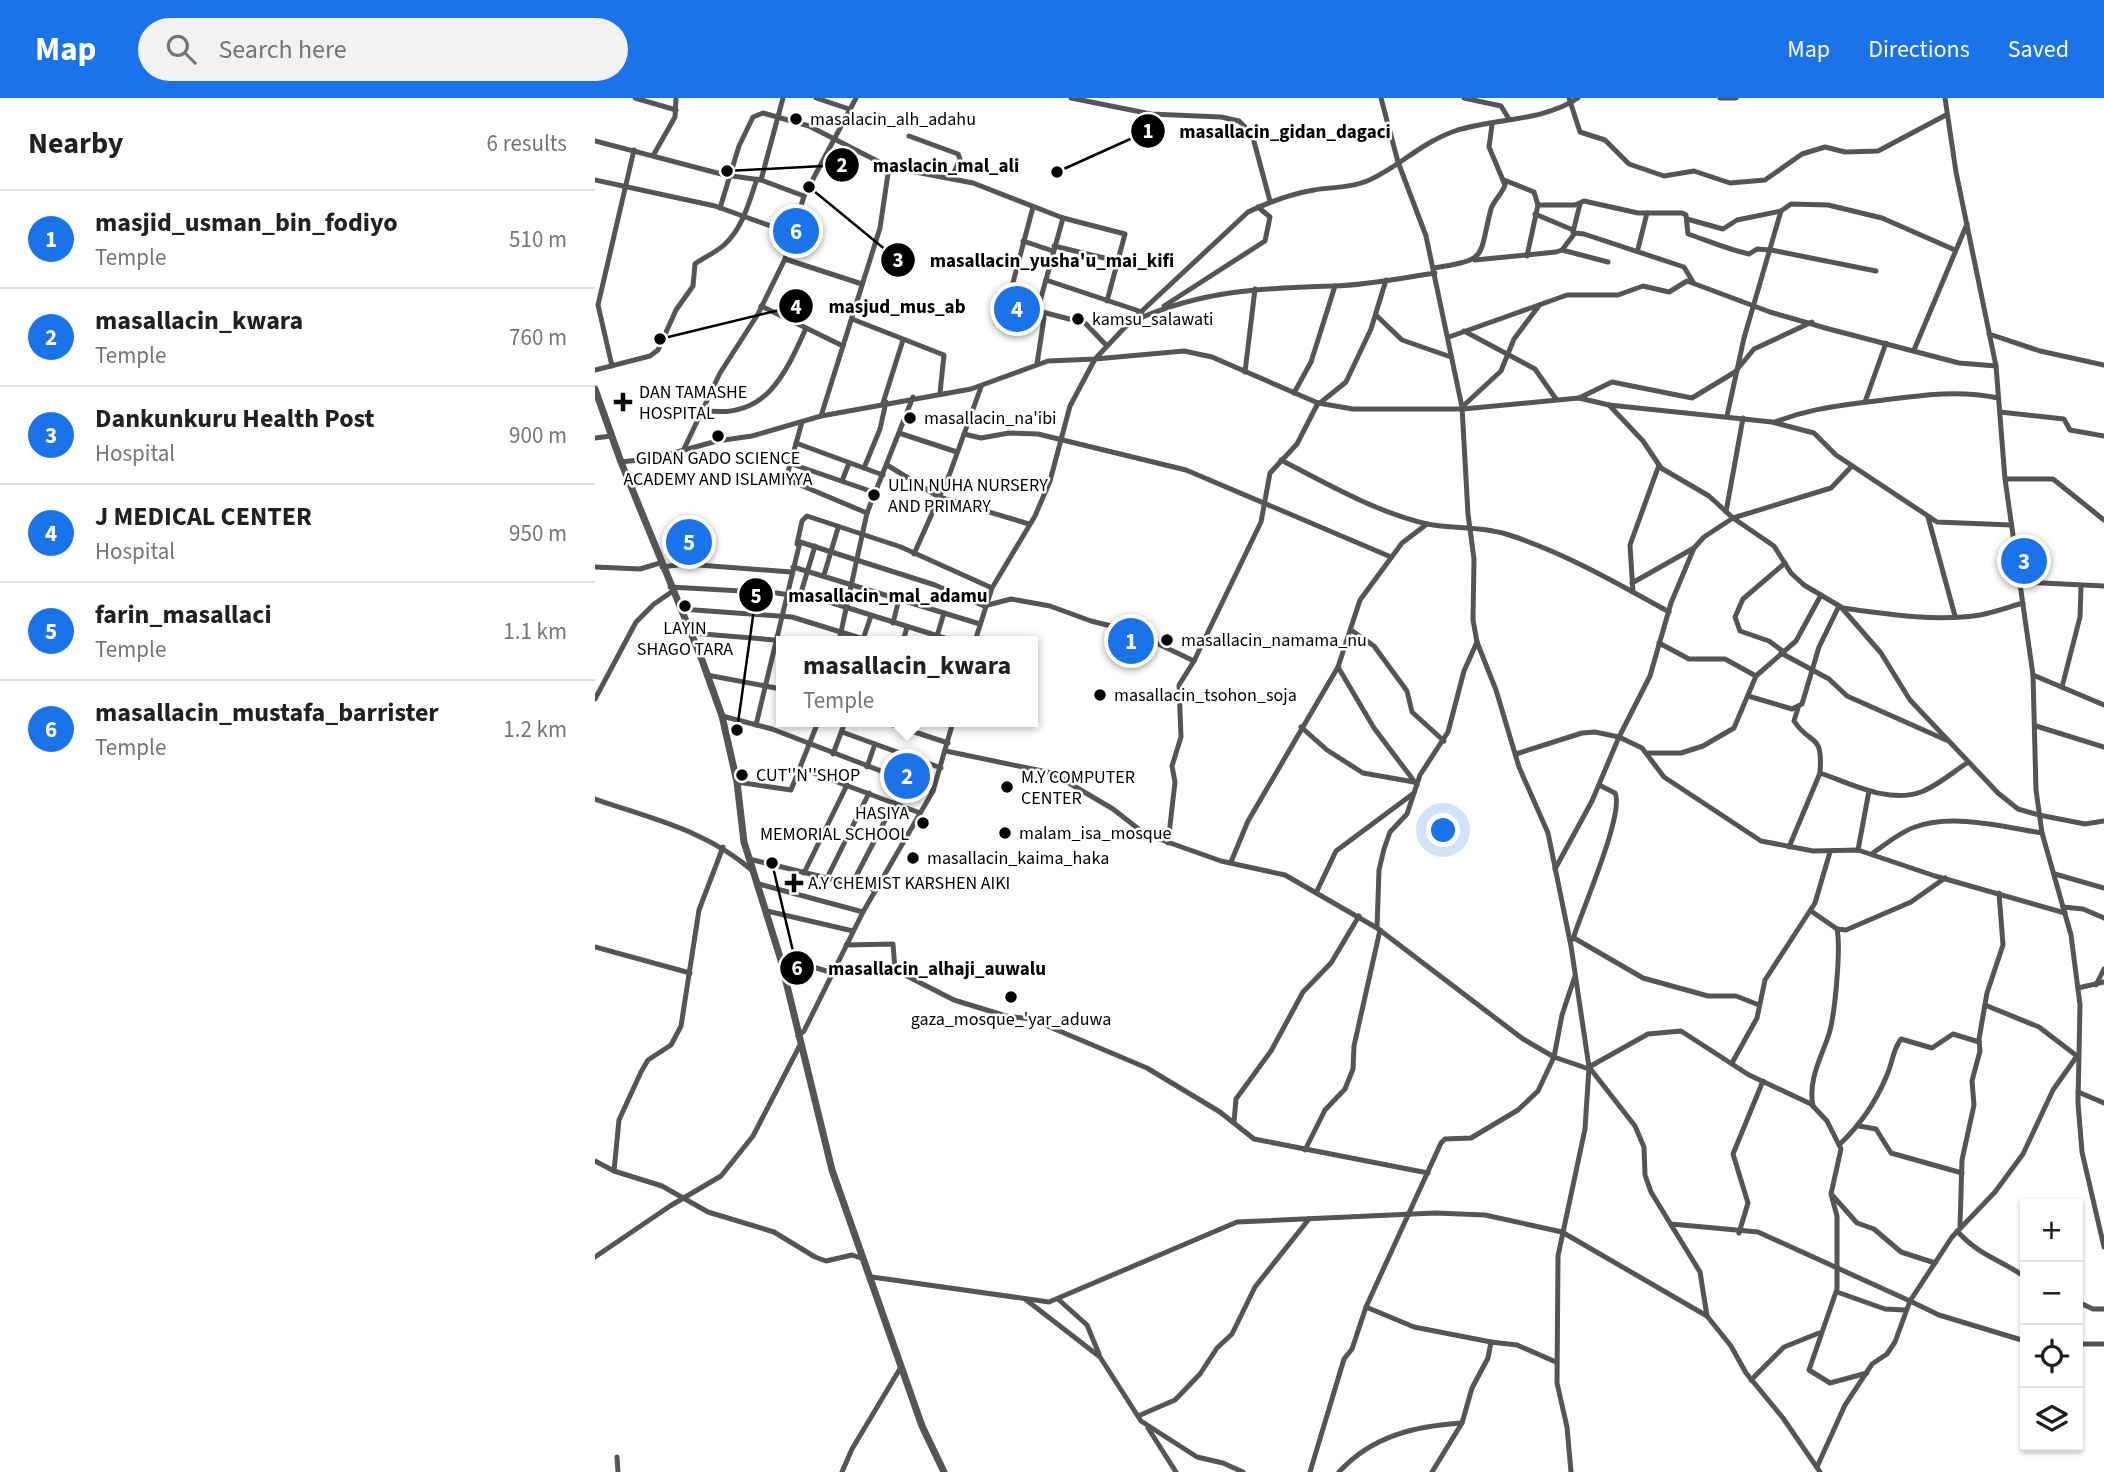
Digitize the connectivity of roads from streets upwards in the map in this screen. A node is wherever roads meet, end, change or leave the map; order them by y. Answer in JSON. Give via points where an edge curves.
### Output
{"nodes":[{"id":1,"x":637,"y":98,"type":"edge"},
{"id":2,"x":676,"y":98,"type":"edge"},
{"id":3,"x":783,"y":98,"type":"edge"},
{"id":4,"x":816,"y":98,"type":"edge"},
{"id":5,"x":856,"y":98,"type":"edge"},
{"id":6,"x":1071,"y":98,"type":"edge"},
{"id":7,"x":1381,"y":98,"type":"edge"},
{"id":8,"x":1464,"y":98,"type":"edge"},
{"id":9,"x":1578,"y":98,"type":"edge"},
{"id":10,"x":1720,"y":98,"type":"edge"},
{"id":11,"x":1736,"y":98,"type":"edge"},
{"id":12,"x":1945,"y":98,"type":"edge"},
{"id":13,"x":1569,"y":101,"type":"edge"},
{"id":14,"x":849,"y":109,"type":"junction"},
{"id":15,"x":676,"y":110,"type":"junction"},
{"id":16,"x":1946,"y":116,"type":"junction"},
{"id":17,"x":778,"y":117,"type":"junction"},
{"id":18,"x":1509,"y":119,"type":"junction"},
{"id":19,"x":1492,"y":125,"type":"junction"},
{"id":20,"x":909,"y":136,"type":"dead end"},
{"id":21,"x":834,"y":137,"type":"junction"},
{"id":22,"x":595,"y":141,"type":"edge"},
{"id":23,"x":634,"y":150,"type":"junction"},
{"id":24,"x":654,"y":155,"type":"junction"},
{"id":25,"x":1398,"y":162,"type":"junction"},
{"id":26,"x":889,"y":167,"type":"junction"},
{"id":27,"x":729,"y":176,"type":"junction"},
{"id":28,"x":952,"y":177,"type":"junction"},
{"id":29,"x":759,"y":179,"type":"junction"},
{"id":30,"x":595,"y":180,"type":"edge"},
{"id":31,"x":1504,"y":180,"type":"junction"},
{"id":32,"x":625,"y":186,"type":"junction"},
{"id":33,"x":804,"y":196,"type":"junction"},
{"id":34,"x":1270,"y":201,"type":"junction"},
{"id":35,"x":1580,"y":204,"type":"junction"},
{"id":36,"x":1538,"y":205,"type":"junction"},
{"id":37,"x":1033,"y":207,"type":"junction"},
{"id":38,"x":1258,"y":207,"type":"junction"},
{"id":39,"x":720,"y":208,"type":"junction"},
{"id":40,"x":1781,"y":211,"type":"junction"},
{"id":41,"x":1647,"y":213,"type":"junction"},
{"id":42,"x":1535,"y":214,"type":"junction"},
{"id":43,"x":745,"y":216,"type":"junction"},
{"id":44,"x":1063,"y":218,"type":"junction"},
{"id":45,"x":1687,"y":219,"type":"junction"},
{"id":46,"x":1967,"y":224,"type":"junction"},
{"id":47,"x":1573,"y":233,"type":"junction"},
{"id":48,"x":793,"y":234,"type":"junction"},
{"id":49,"x":1023,"y":241,"type":"junction"},
{"id":50,"x":1054,"y":248,"type":"junction"},
{"id":51,"x":1638,"y":249,"type":"junction"},
{"id":52,"x":1562,"y":250,"type":"junction"},
{"id":53,"x":1771,"y":250,"type":"junction"},
{"id":54,"x":1955,"y":250,"type":"junction"},
{"id":55,"x":1527,"y":256,"type":"junction"},
{"id":56,"x":785,"y":259,"type":"junction"},
{"id":57,"x":1475,"y":260,"type":"junction"},
{"id":58,"x":1117,"y":261,"type":"junction"},
{"id":59,"x":1608,"y":262,"type":"dead end"},
{"id":60,"x":1435,"y":271,"type":"junction"},
{"id":61,"x":1876,"y":271,"type":"dead end"},
{"id":62,"x":1046,"y":280,"type":"junction"},
{"id":63,"x":1386,"y":280,"type":"junction"},
{"id":64,"x":1693,"y":282,"type":"junction"},
{"id":65,"x":862,"y":284,"type":"junction"},
{"id":66,"x":1335,"y":286,"type":"junction"},
{"id":67,"x":1255,"y":289,"type":"junction"},
{"id":68,"x":1107,"y":301,"type":"junction"},
{"id":69,"x":761,"y":306,"type":"junction"},
{"id":70,"x":1755,"y":306,"type":"junction"},
{"id":71,"x":1538,"y":307,"type":"junction"},
{"id":72,"x":1040,"y":309,"type":"junction"},
{"id":73,"x":1158,"y":310,"type":"junction"},
{"id":74,"x":1142,"y":312,"type":"junction"},
{"id":75,"x":1375,"y":315,"type":"junction"},
{"id":76,"x":852,"y":318,"type":"junction"},
{"id":77,"x":1812,"y":322,"type":"junction"},
{"id":78,"x":1128,"y":324,"type":"junction"},
{"id":79,"x":807,"y":328,"type":"junction"},
{"id":80,"x":1464,"y":331,"type":"junction"},
{"id":81,"x":1989,"y":334,"type":"junction"},
{"id":82,"x":1449,"y":337,"type":"junction"},
{"id":83,"x":903,"y":340,"type":"junction"},
{"id":84,"x":1886,"y":344,"type":"junction"},
{"id":85,"x":843,"y":346,"type":"junction"},
{"id":86,"x":1107,"y":346,"type":"junction"},
{"id":87,"x":1914,"y":351,"type":"junction"},
{"id":88,"x":1508,"y":355,"type":"junction"},
{"id":89,"x":1451,"y":357,"type":"junction"},
{"id":90,"x":1095,"y":359,"type":"junction"},
{"id":91,"x":1037,"y":364,"type":"junction"},
{"id":92,"x":2104,"y":365,"type":"edge"},
{"id":93,"x":613,"y":366,"type":"junction"},
{"id":94,"x":1996,"y":366,"type":"junction"},
{"id":95,"x":595,"y":370,"type":"edge"},
{"id":96,"x":1245,"y":372,"type":"junction"},
{"id":97,"x":1735,"y":372,"type":"junction"},
{"id":98,"x":981,"y":387,"type":"junction"},
{"id":99,"x":595,"y":389,"type":"edge"},
{"id":100,"x":940,"y":393,"type":"junction"},
{"id":101,"x":1294,"y":393,"type":"junction"},
{"id":102,"x":913,"y":397,"type":"junction"},
{"id":103,"x":1579,"y":398,"type":"junction"},
{"id":104,"x":1999,"y":398,"type":"junction"},
{"id":105,"x":1556,"y":399,"type":"junction"},
{"id":106,"x":1865,"y":402,"type":"junction"},
{"id":107,"x":884,"y":403,"type":"junction"},
{"id":108,"x":1319,"y":403,"type":"junction"},
{"id":109,"x":1609,"y":405,"type":"junction"},
{"id":110,"x":1462,"y":408,"type":"junction"},
{"id":111,"x":703,"y":410,"type":"junction"},
{"id":112,"x":2000,"y":412,"type":"junction"},
{"id":113,"x":821,"y":416,"type":"junction"},
{"id":114,"x":1727,"y":416,"type":"junction"},
{"id":115,"x":1743,"y":418,"type":"junction"},
{"id":116,"x":802,"y":422,"type":"junction"},
{"id":117,"x":1772,"y":422,"type":"junction"},
{"id":118,"x":899,"y":433,"type":"junction"},
{"id":119,"x":964,"y":434,"type":"junction"},
{"id":120,"x":611,"y":436,"type":"junction"},
{"id":121,"x":2104,"y":436,"type":"edge"},
{"id":122,"x":595,"y":438,"type":"edge"},
{"id":123,"x":1063,"y":438,"type":"junction"},
{"id":124,"x":796,"y":443,"type":"junction"},
{"id":125,"x":683,"y":450,"type":"junction"},
{"id":126,"x":957,"y":452,"type":"junction"},
{"id":127,"x":1281,"y":460,"type":"junction"},
{"id":128,"x":621,"y":462,"type":"junction"},
{"id":129,"x":789,"y":463,"type":"junction"},
{"id":130,"x":849,"y":463,"type":"junction"},
{"id":131,"x":887,"y":465,"type":"junction"},
{"id":132,"x":1658,"y":465,"type":"junction"},
{"id":133,"x":1852,"y":466,"type":"junction"},
{"id":134,"x":864,"y":468,"type":"junction"},
{"id":135,"x":883,"y":475,"type":"junction"},
{"id":136,"x":2005,"y":479,"type":"junction"},
{"id":137,"x":842,"y":481,"type":"junction"},
{"id":138,"x":876,"y":493,"type":"junction"},
{"id":139,"x":939,"y":497,"type":"junction"},
{"id":140,"x":1264,"y":505,"type":"junction"},
{"id":141,"x":1726,"y":512,"type":"junction"},
{"id":142,"x":867,"y":513,"type":"junction"},
{"id":143,"x":1928,"y":517,"type":"junction"},
{"id":144,"x":1733,"y":518,"type":"junction"},
{"id":145,"x":2104,"y":520,"type":"edge"},
{"id":146,"x":1029,"y":524,"type":"junction"},
{"id":147,"x":1427,"y":524,"type":"junction"},
{"id":148,"x":2011,"y":525,"type":"junction"},
{"id":149,"x":1469,"y":527,"type":"junction"},
{"id":150,"x":838,"y":528,"type":"junction"},
{"id":151,"x":862,"y":535,"type":"junction"},
{"id":152,"x":797,"y":545,"type":"junction"},
{"id":153,"x":815,"y":546,"type":"junction"},
{"id":154,"x":1694,"y":548,"type":"junction"},
{"id":155,"x":830,"y":551,"type":"junction"},
{"id":156,"x":914,"y":554,"type":"junction"},
{"id":157,"x":1391,"y":558,"type":"junction"},
{"id":158,"x":858,"y":559,"type":"junction"},
{"id":159,"x":1785,"y":563,"type":"junction"},
{"id":160,"x":661,"y":565,"type":"junction"},
{"id":161,"x":595,"y":567,"type":"edge"},
{"id":162,"x":792,"y":570,"type":"junction"},
{"id":163,"x":806,"y":571,"type":"junction"},
{"id":164,"x":824,"y":576,"type":"junction"},
{"id":165,"x":2020,"y":582,"type":"junction"},
{"id":166,"x":1632,"y":583,"type":"junction"},
{"id":167,"x":852,"y":584,"type":"junction"},
{"id":168,"x":2104,"y":586,"type":"edge"},
{"id":169,"x":2081,"y":587,"type":"junction"},
{"id":170,"x":992,"y":588,"type":"junction"},
{"id":171,"x":671,"y":589,"type":"junction"},
{"id":172,"x":1633,"y":592,"type":"junction"},
{"id":173,"x":785,"y":594,"type":"junction"},
{"id":174,"x":1821,"y":595,"type":"junction"},
{"id":175,"x":800,"y":596,"type":"junction"},
{"id":176,"x":899,"y":599,"type":"junction"},
{"id":177,"x":2023,"y":603,"type":"junction"},
{"id":178,"x":985,"y":606,"type":"junction"},
{"id":179,"x":1840,"y":606,"type":"junction"},
{"id":180,"x":846,"y":608,"type":"junction"},
{"id":181,"x":681,"y":609,"type":"junction"},
{"id":182,"x":1669,"y":612,"type":"junction"},
{"id":183,"x":944,"y":613,"type":"junction"},
{"id":184,"x":782,"y":616,"type":"junction"},
{"id":185,"x":871,"y":616,"type":"junction"},
{"id":186,"x":1955,"y":616,"type":"junction"},
{"id":187,"x":893,"y":623,"type":"junction"},
{"id":188,"x":980,"y":624,"type":"junction"},
{"id":189,"x":907,"y":627,"type":"junction"},
{"id":190,"x":1351,"y":630,"type":"junction"},
{"id":191,"x":841,"y":632,"type":"junction"},
{"id":192,"x":691,"y":633,"type":"junction"},
{"id":193,"x":778,"y":636,"type":"edge"},
{"id":194,"x":840,"y":636,"type":"edge"},
{"id":195,"x":854,"y":636,"type":"edge"},
{"id":196,"x":868,"y":636,"type":"edge"},
{"id":197,"x":904,"y":636,"type":"edge"},
{"id":198,"x":937,"y":636,"type":"joint"},
{"id":199,"x":976,"y":636,"type":"edge"},
{"id":200,"x":776,"y":639,"type":"edge"},
{"id":201,"x":1477,"y":642,"type":"junction"},
{"id":202,"x":1659,"y":643,"type":"junction"},
{"id":203,"x":776,"y":644,"type":"edge"},
{"id":204,"x":1782,"y":653,"type":"junction"},
{"id":205,"x":1194,"y":661,"type":"junction"},
{"id":206,"x":1338,"y":667,"type":"junction"},
{"id":207,"x":1812,"y":669,"type":"junction"},
{"id":208,"x":707,"y":675,"type":"junction"},
{"id":209,"x":2033,"y":675,"type":"junction"},
{"id":210,"x":1756,"y":676,"type":"junction"},
{"id":211,"x":767,"y":684,"type":"junction"},
{"id":212,"x":776,"y":687,"type":"edge"},
{"id":213,"x":2062,"y":687,"type":"junction"},
{"id":214,"x":1748,"y":696,"type":"junction"},
{"id":215,"x":595,"y":699,"type":"edge"},
{"id":216,"x":2104,"y":705,"type":"edge"},
{"id":217,"x":1798,"y":708,"type":"junction"},
{"id":218,"x":722,"y":716,"type":"junction"},
{"id":219,"x":756,"y":725,"type":"junction"},
{"id":220,"x":2036,"y":726,"type":"junction"},
{"id":221,"x":816,"y":727,"type":"edge"},
{"id":222,"x":844,"y":727,"type":"edge"},
{"id":223,"x":899,"y":727,"type":"edge"},
{"id":224,"x":952,"y":727,"type":"edge"},
{"id":225,"x":1301,"y":727,"type":"junction"},
{"id":226,"x":842,"y":732,"type":"junction"},
{"id":227,"x":1619,"y":737,"type":"junction"},
{"id":228,"x":1444,"y":741,"type":"junction"},
{"id":229,"x":1949,"y":741,"type":"junction"},
{"id":230,"x":948,"y":743,"type":"junction"},
{"id":231,"x":876,"y":744,"type":"junction"},
{"id":232,"x":809,"y":745,"type":"junction"},
{"id":233,"x":2104,"y":747,"type":"edge"},
{"id":234,"x":946,"y":751,"type":"junction"},
{"id":235,"x":1647,"y":753,"type":"junction"},
{"id":236,"x":832,"y":754,"type":"junction"},
{"id":237,"x":1516,"y":754,"type":"junction"},
{"id":238,"x":1968,"y":763,"type":"junction"},
{"id":239,"x":867,"y":767,"type":"junction"},
{"id":240,"x":800,"y":768,"type":"junction"},
{"id":241,"x":941,"y":768,"type":"junction"},
{"id":242,"x":1820,"y":772,"type":"junction"},
{"id":243,"x":737,"y":782,"type":"junction"},
{"id":244,"x":1416,"y":783,"type":"junction"},
{"id":245,"x":847,"y":785,"type":"junction"},
{"id":246,"x":1599,"y":785,"type":"junction"},
{"id":247,"x":933,"y":791,"type":"junction"},
{"id":248,"x":1869,"y":791,"type":"junction"},
{"id":249,"x":869,"y":793,"type":"junction"},
{"id":250,"x":1414,"y":793,"type":"junction"},
{"id":251,"x":595,"y":799,"type":"edge"},
{"id":252,"x":894,"y":803,"type":"junction"},
{"id":253,"x":920,"y":813,"type":"junction"},
{"id":254,"x":2039,"y":816,"type":"junction"},
{"id":255,"x":2104,"y":821,"type":"edge"},
{"id":256,"x":2042,"y":833,"type":"junction"},
{"id":257,"x":1168,"y":843,"type":"junction"},
{"id":258,"x":723,"y":847,"type":"junction"},
{"id":259,"x":1789,"y":847,"type":"junction"},
{"id":260,"x":1858,"y":850,"type":"junction"},
{"id":261,"x":1830,"y":852,"type":"junction"},
{"id":262,"x":1873,"y":853,"type":"junction"},
{"id":263,"x":749,"y":859,"type":"junction"},
{"id":264,"x":1231,"y":862,"type":"junction"},
{"id":265,"x":1555,"y":869,"type":"junction"},
{"id":266,"x":754,"y":871,"type":"junction"},
{"id":267,"x":804,"y":873,"type":"junction"},
{"id":268,"x":2055,"y":874,"type":"junction"},
{"id":269,"x":827,"y":878,"type":"junction"},
{"id":270,"x":1945,"y":878,"type":"junction"},
{"id":271,"x":759,"y":884,"type":"junction"},
{"id":272,"x":852,"y":884,"type":"junction"},
{"id":273,"x":2104,"y":888,"type":"edge"},
{"id":274,"x":876,"y":890,"type":"junction"},
{"id":275,"x":1317,"y":891,"type":"junction"},
{"id":276,"x":1999,"y":893,"type":"junction"},
{"id":277,"x":2064,"y":910,"type":"junction"},
{"id":278,"x":767,"y":911,"type":"junction"},
{"id":279,"x":1811,"y":911,"type":"junction"},
{"id":280,"x":863,"y":912,"type":"junction"},
{"id":281,"x":1359,"y":916,"type":"junction"},
{"id":282,"x":2104,"y":918,"type":"edge"},
{"id":283,"x":1379,"y":929,"type":"junction"},
{"id":284,"x":1837,"y":929,"type":"junction"},
{"id":285,"x":853,"y":931,"type":"junction"},
{"id":286,"x":1574,"y":938,"type":"junction"},
{"id":287,"x":846,"y":945,"type":"junction"},
{"id":288,"x":1571,"y":946,"type":"junction"},
{"id":289,"x":595,"y":947,"type":"edge"},
{"id":290,"x":780,"y":957,"type":"junction"},
{"id":291,"x":2104,"y":969,"type":"edge"},
{"id":292,"x":690,"y":973,"type":"junction"},
{"id":293,"x":833,"y":973,"type":"junction"},
{"id":294,"x":1576,"y":975,"type":"junction"},
{"id":295,"x":2104,"y":982,"type":"edge"},
{"id":296,"x":2096,"y":985,"type":"junction"},
{"id":297,"x":2078,"y":988,"type":"junction"},
{"id":298,"x":1759,"y":1005,"type":"junction"},
{"id":299,"x":1985,"y":1006,"type":"junction"},
{"id":300,"x":798,"y":1036,"type":"junction"},
{"id":301,"x":1979,"y":1042,"type":"junction"},
{"id":302,"x":800,"y":1045,"type":"junction"},
{"id":303,"x":2078,"y":1055,"type":"junction"},
{"id":304,"x":1554,"y":1058,"type":"junction"},
{"id":305,"x":1732,"y":1063,"type":"junction"},
{"id":306,"x":1589,"y":1068,"type":"junction"},
{"id":307,"x":1763,"y":1081,"type":"junction"},
{"id":308,"x":2078,"y":1092,"type":"junction"},
{"id":309,"x":2104,"y":1103,"type":"edge"},
{"id":310,"x":1813,"y":1106,"type":"junction"},
{"id":311,"x":1235,"y":1125,"type":"junction"},
{"id":312,"x":1859,"y":1126,"type":"junction"},
{"id":313,"x":1840,"y":1144,"type":"junction"},
{"id":314,"x":1305,"y":1150,"type":"junction"},
{"id":315,"x":597,"y":1162,"type":"edge"},
{"id":316,"x":595,"y":1171,"type":"edge"},
{"id":317,"x":614,"y":1171,"type":"junction"},
{"id":318,"x":1428,"y":1173,"type":"junction"},
{"id":319,"x":1962,"y":1173,"type":"junction"},
{"id":320,"x":1831,"y":1194,"type":"junction"},
{"id":321,"x":683,"y":1197,"type":"junction"},
{"id":322,"x":1411,"y":1214,"type":"junction"},
{"id":323,"x":1309,"y":1219,"type":"junction"},
{"id":324,"x":1671,"y":1224,"type":"junction"},
{"id":325,"x":1959,"y":1229,"type":"junction"},
{"id":326,"x":1562,"y":1232,"type":"junction"},
{"id":327,"x":1739,"y":1233,"type":"junction"},
{"id":328,"x":2104,"y":1247,"type":"edge"},
{"id":329,"x":595,"y":1257,"type":"edge"},
{"id":330,"x":864,"y":1259,"type":"junction"},
{"id":331,"x":1935,"y":1263,"type":"junction"},
{"id":332,"x":1837,"y":1268,"type":"junction"},
{"id":333,"x":2020,"y":1274,"type":"edge"},
{"id":334,"x":872,"y":1277,"type":"junction"},
{"id":335,"x":1837,"y":1292,"type":"junction"},
{"id":336,"x":1023,"y":1297,"type":"junction"},
{"id":337,"x":1058,"y":1299,"type":"junction"},
{"id":338,"x":1910,"y":1301,"type":"junction"},
{"id":339,"x":2083,"y":1304,"type":"edge"},
{"id":340,"x":1366,"y":1307,"type":"junction"},
{"id":341,"x":2104,"y":1308,"type":"edge"},
{"id":342,"x":1905,"y":1310,"type":"junction"},
{"id":343,"x":1707,"y":1317,"type":"junction"},
{"id":344,"x":1819,"y":1333,"type":"junction"},
{"id":345,"x":2020,"y":1340,"type":"edge"},
{"id":346,"x":1491,"y":1342,"type":"junction"},
{"id":347,"x":2083,"y":1344,"type":"edge"},
{"id":348,"x":2104,"y":1345,"type":"edge"},
{"id":349,"x":1100,"y":1357,"type":"junction"},
{"id":350,"x":1556,"y":1362,"type":"junction"},
{"id":351,"x":901,"y":1367,"type":"junction"},
{"id":352,"x":1867,"y":1373,"type":"junction"},
{"id":353,"x":1751,"y":1380,"type":"junction"},
{"id":354,"x":1138,"y":1416,"type":"junction"},
{"id":355,"x":1462,"y":1423,"type":"junction"},
{"id":356,"x":1147,"y":1426,"type":"junction"},
{"id":357,"x":617,"y":1457,"type":"dead end"},
{"id":358,"x":1817,"y":1468,"type":"edge"},
{"id":359,"x":618,"y":1472,"type":"edge"},
{"id":360,"x":842,"y":1472,"type":"edge"},
{"id":361,"x":944,"y":1472,"type":"edge"},
{"id":362,"x":1176,"y":1472,"type":"edge"},
{"id":363,"x":1243,"y":1472,"type":"edge"},
{"id":364,"x":1310,"y":1472,"type":"edge"},
{"id":365,"x":1339,"y":1472,"type":"edge"},
{"id":366,"x":1432,"y":1472,"type":"edge"},
{"id":367,"x":1571,"y":1472,"type":"edge"},
{"id":368,"x":1810,"y":1472,"type":"edge"}],
"edges":[{"from":1,"to":15,"type":"street"},
{"from":2,"to":15,"type":"street"},
{"from":3,"to":17,"type":"street"},
{"from":4,"to":14,"type":"street"},
{"from":5,"to":14,"type":"street"},
{"from":6,"to":34,"type":"street","via":[[1151,114],[1239,121],[1252,134]]},
{"from":7,"to":25,"type":"street"},
{"from":8,"to":18,"type":"street","via":[[1501,106]]},
{"from":9,"to":13,"type":"street"},
{"from":10,"to":11,"type":"street"},
{"from":12,"to":16,"type":"street"},
{"from":13,"to":16,"type":"street","via":[[1580,132],[1605,140],[1629,164],[1664,176],[1695,171],[1730,183],[1765,180],[1802,154],[1825,147],[1878,151]]},
{"from":13,"to":18,"type":"street","via":[[1551,111]]},
{"from":14,"to":21,"type":"street"},
{"from":15,"to":24,"type":"street"},
{"from":16,"to":46,"type":"street"},
{"from":17,"to":21,"type":"street"},
{"from":17,"to":27,"type":"street","via":[[759,113],[753,117]]},
{"from":17,"to":29,"type":"street"},
{"from":18,"to":19,"type":"street"},
{"from":19,"to":25,"type":"street","via":[[1456,130]]},
{"from":19,"to":31,"type":"street","via":[[1489,147]]},
{"from":20,"to":28,"type":"street","via":[[958,154]]},
{"from":21,"to":26,"type":"street"},
{"from":21,"to":33,"type":"street"},
{"from":22,"to":23,"type":"street"},
{"from":23,"to":24,"type":"street"},
{"from":23,"to":32,"type":"street"},
{"from":24,"to":27,"type":"street"},
{"from":25,"to":34,"type":"street","via":[[1364,182]]},
{"from":25,"to":60,"type":"street"},
{"from":26,"to":28,"type":"street"},
{"from":26,"to":65,"type":"street","via":[[880,228]]},
{"from":27,"to":29,"type":"street"},
{"from":27,"to":39,"type":"street"},
{"from":28,"to":37,"type":"street"},
{"from":29,"to":33,"type":"street"},
{"from":29,"to":43,"type":"street"},
{"from":30,"to":32,"type":"street"},
{"from":31,"to":36,"type":"street","via":[[1535,192]]},
{"from":31,"to":57,"type":"street"},
{"from":32,"to":39,"type":"street"},
{"from":32,"to":93,"type":"street","via":[[598,306]]},
{"from":33,"to":48,"type":"street"},
{"from":34,"to":38,"type":"street"},
{"from":35,"to":36,"type":"street"},
{"from":35,"to":41,"type":"street","via":[[1584,201]]},
{"from":35,"to":47,"type":"street"},
{"from":36,"to":42,"type":"street"},
{"from":37,"to":44,"type":"street"},
{"from":37,"to":49,"type":"street"},
{"from":38,"to":73,"type":"street","via":[[1271,222],[1261,246]]},
{"from":38,"to":74,"type":"street","via":[[1215,241]]},
{"from":39,"to":43,"type":"street"},
{"from":40,"to":45,"type":"street","via":[[1761,213],[1723,229]]},
{"from":40,"to":53,"type":"street"},
{"from":40,"to":54,"type":"street","via":[[1791,204],[1828,205],[1882,218]]},
{"from":41,"to":45,"type":"street","via":[[1682,214]]},
{"from":41,"to":51,"type":"street"},
{"from":42,"to":47,"type":"street"},
{"from":42,"to":55,"type":"street"},
{"from":43,"to":48,"type":"street"},
{"from":43,"to":93,"type":"street","via":[[724,245],[695,264],[693,286],[657,350]]},
{"from":44,"to":50,"type":"street"},
{"from":44,"to":58,"type":"street","via":[[1125,234]]},
{"from":45,"to":53,"type":"street","via":[[1688,234],[1714,246],[1749,254]]},
{"from":46,"to":54,"type":"street"},
{"from":46,"to":81,"type":"street"},
{"from":47,"to":51,"type":"street"},
{"from":47,"to":52,"type":"street"},
{"from":48,"to":56,"type":"street"},
{"from":49,"to":50,"type":"street"},
{"from":49,"to":72,"type":"street","via":[[1010,294],[1016,301]]},
{"from":50,"to":58,"type":"street"},
{"from":50,"to":62,"type":"street"},
{"from":51,"to":64,"type":"street","via":[[1684,267]]},
{"from":52,"to":55,"type":"street"},
{"from":52,"to":59,"type":"street"},
{"from":53,"to":61,"type":"street"},
{"from":53,"to":70,"type":"street"},
{"from":54,"to":87,"type":"street"},
{"from":55,"to":57,"type":"street"},
{"from":56,"to":65,"type":"street"},
{"from":56,"to":69,"type":"street"},
{"from":57,"to":60,"type":"street"},
{"from":58,"to":68,"type":"street"},
{"from":60,"to":63,"type":"street"},
{"from":60,"to":82,"type":"street"},
{"from":62,"to":68,"type":"street"},
{"from":62,"to":72,"type":"street"},
{"from":63,"to":66,"type":"street"},
{"from":63,"to":75,"type":"street"},
{"from":64,"to":70,"type":"street"},
{"from":64,"to":71,"type":"street","via":[[1681,283],[1669,292],[1643,286],[1618,295],[1567,295]]},
{"from":65,"to":76,"type":"street"},
{"from":66,"to":67,"type":"street"},
{"from":66,"to":101,"type":"street","via":[[1311,362]]},
{"from":67,"to":73,"type":"street"},
{"from":67,"to":96,"type":"street"},
{"from":68,"to":74,"type":"street"},
{"from":69,"to":79,"type":"street"},
{"from":69,"to":111,"type":"street"},
{"from":70,"to":77,"type":"street"},
{"from":70,"to":97,"type":"street"},
{"from":71,"to":80,"type":"street"},
{"from":71,"to":88,"type":"street"},
{"from":72,"to":86,"type":"street","via":[[1085,323]]},
{"from":72,"to":91,"type":"street","via":[[1044,318]]},
{"from":73,"to":78,"type":"street"},
{"from":74,"to":78,"type":"street"},
{"from":75,"to":89,"type":"street","via":[[1402,340]]},
{"from":75,"to":108,"type":"street","via":[[1346,382]]},
{"from":76,"to":83,"type":"street"},
{"from":76,"to":85,"type":"street"},
{"from":77,"to":84,"type":"street"},
{"from":77,"to":97,"type":"street","via":[[1754,349]]},
{"from":78,"to":86,"type":"street"},
{"from":79,"to":85,"type":"street"},
{"from":79,"to":111,"type":"street","via":[[777,386],[731,412]]},
{"from":80,"to":82,"type":"street"},
{"from":80,"to":88,"type":"street"},
{"from":81,"to":92,"type":"street"},
{"from":81,"to":94,"type":"street"},
{"from":82,"to":89,"type":"street"},
{"from":83,"to":100,"type":"street","via":[[944,355]]},
{"from":83,"to":107,"type":"street"},
{"from":84,"to":87,"type":"street"},
{"from":84,"to":106,"type":"street"},
{"from":85,"to":113,"type":"street"},
{"from":86,"to":90,"type":"street"},
{"from":87,"to":94,"type":"street","via":[[1959,363]]},
{"from":88,"to":105,"type":"street","via":[[1535,369]]},
{"from":88,"to":110,"type":"street","via":[[1501,371]]},
{"from":89,"to":110,"type":"street"},
{"from":90,"to":91,"type":"street"},
{"from":90,"to":96,"type":"street","via":[[1184,351]]},
{"from":90,"to":123,"type":"street","via":[[1076,393]]},
{"from":91,"to":98,"type":"street"},
{"from":93,"to":95,"type":"street"},
{"from":94,"to":104,"type":"street"},
{"from":96,"to":101,"type":"street"},
{"from":97,"to":103,"type":"street","via":[[1692,398],[1612,382]]},
{"from":97,"to":114,"type":"street"},
{"from":98,"to":100,"type":"street"},
{"from":98,"to":119,"type":"street"},
{"from":99,"to":120,"type":"street"},
{"from":100,"to":102,"type":"street"},
{"from":101,"to":108,"type":"street"},
{"from":102,"to":107,"type":"street"},
{"from":102,"to":118,"type":"street"},
{"from":103,"to":105,"type":"street"},
{"from":103,"to":109,"type":"street"},
{"from":104,"to":106,"type":"street","via":[[1956,392]]},
{"from":104,"to":112,"type":"street"},
{"from":105,"to":110,"type":"street"},
{"from":106,"to":117,"type":"street","via":[[1806,410]]},
{"from":107,"to":113,"type":"street"},
{"from":107,"to":134,"type":"street","via":[[880,429]]},
{"from":108,"to":110,"type":"street","via":[[1353,409]]},
{"from":108,"to":127,"type":"street","via":[[1297,444]]},
{"from":109,"to":114,"type":"street"},
{"from":109,"to":132,"type":"street","via":[[1643,441]]},
{"from":110,"to":149,"type":"street"},
{"from":111,"to":125,"type":"street"},
{"from":112,"to":121,"type":"street","via":[[2064,419],[2070,430]]},
{"from":112,"to":136,"type":"street"},
{"from":113,"to":116,"type":"street"},
{"from":114,"to":115,"type":"street"},
{"from":115,"to":117,"type":"street"},
{"from":115,"to":141,"type":"street"},
{"from":116,"to":124,"type":"street"},
{"from":116,"to":125,"type":"street"},
{"from":117,"to":133,"type":"street","via":[[1814,433]]},
{"from":118,"to":126,"type":"street"},
{"from":118,"to":131,"type":"street"},
{"from":119,"to":123,"type":"street"},
{"from":119,"to":126,"type":"street"},
{"from":120,"to":122,"type":"street"},
{"from":120,"to":128,"type":"street"},
{"from":123,"to":140,"type":"street","via":[[1186,470]]},
{"from":123,"to":146,"type":"street","via":[[1050,481]]},
{"from":124,"to":129,"type":"street"},
{"from":124,"to":130,"type":"street"},
{"from":125,"to":128,"type":"street"},
{"from":126,"to":139,"type":"street"},
{"from":127,"to":140,"type":"street","via":[[1268,478]]},
{"from":127,"to":147,"type":"street","via":[[1342,492]]},
{"from":128,"to":160,"type":"street"},
{"from":129,"to":137,"type":"street"},
{"from":129,"to":142,"type":"street","via":[[789,481]]},
{"from":130,"to":134,"type":"street"},
{"from":130,"to":137,"type":"street"},
{"from":131,"to":135,"type":"street"},
{"from":131,"to":139,"type":"street"},
{"from":132,"to":141,"type":"street"},
{"from":132,"to":166,"type":"street","via":[[1630,545]]},
{"from":133,"to":143,"type":"street"},
{"from":133,"to":144,"type":"street","via":[[1831,488]]},
{"from":134,"to":135,"type":"street"},
{"from":135,"to":138,"type":"street"},
{"from":136,"to":145,"type":"street","via":[[2053,479]]},
{"from":136,"to":148,"type":"street"},
{"from":137,"to":138,"type":"street"},
{"from":138,"to":142,"type":"street"},
{"from":139,"to":146,"type":"street"},
{"from":139,"to":156,"type":"street"},
{"from":140,"to":157,"type":"street"},
{"from":140,"to":205,"type":"street","via":[[1261,522]]},
{"from":141,"to":144,"type":"street"},
{"from":142,"to":151,"type":"street"},
{"from":143,"to":148,"type":"street","via":[[1948,524]]},
{"from":143,"to":186,"type":"street"},
{"from":144,"to":154,"type":"street"},
{"from":144,"to":159,"type":"street","via":[[1774,546]]},
{"from":146,"to":170,"type":"street"},
{"from":147,"to":149,"type":"street"},
{"from":147,"to":157,"type":"street"},
{"from":148,"to":165,"type":"street"},
{"from":149,"to":172,"type":"street","via":[[1526,541]]},
{"from":149,"to":201,"type":"street"},
{"from":150,"to":151,"type":"street"},
{"from":150,"to":152,"type":"street","via":[[805,516]]},
{"from":150,"to":155,"type":"street"},
{"from":151,"to":156,"type":"street"},
{"from":151,"to":158,"type":"street"},
{"from":152,"to":153,"type":"street"},
{"from":152,"to":162,"type":"street"},
{"from":153,"to":155,"type":"street"},
{"from":153,"to":163,"type":"street"},
{"from":154,"to":166,"type":"street"},
{"from":154,"to":182,"type":"street"},
{"from":155,"to":158,"type":"street"},
{"from":155,"to":164,"type":"street"},
{"from":156,"to":170,"type":"street"},
{"from":157,"to":190,"type":"street","via":[[1360,600]]},
{"from":158,"to":167,"type":"street"},
{"from":158,"to":178,"type":"street"},
{"from":159,"to":174,"type":"street","via":[[1804,585]]},
{"from":159,"to":204,"type":"street","via":[[1743,599],[1735,617],[1740,631],[1769,641]]},
{"from":160,"to":161,"type":"street"},
{"from":160,"to":162,"type":"street"},
{"from":160,"to":171,"type":"street"},
{"from":162,"to":163,"type":"street"},
{"from":162,"to":173,"type":"street"},
{"from":163,"to":164,"type":"street"},
{"from":163,"to":175,"type":"street"},
{"from":164,"to":167,"type":"street"},
{"from":165,"to":169,"type":"street"},
{"from":165,"to":177,"type":"street"},
{"from":166,"to":172,"type":"street"},
{"from":167,"to":176,"type":"street"},
{"from":167,"to":180,"type":"street"},
{"from":168,"to":169,"type":"street"},
{"from":169,"to":213,"type":"street","via":[[2080,617]]},
{"from":170,"to":178,"type":"street"},
{"from":171,"to":173,"type":"street"},
{"from":171,"to":181,"type":"street"},
{"from":171,"to":215,"type":"street","via":[[636,622]]},
{"from":172,"to":182,"type":"street"},
{"from":173,"to":175,"type":"street"},
{"from":173,"to":184,"type":"street"},
{"from":174,"to":179,"type":"street"},
{"from":174,"to":204,"type":"street","via":[[1800,635]]},
{"from":175,"to":180,"type":"street"},
{"from":176,"to":183,"type":"street"},
{"from":176,"to":187,"type":"street"},
{"from":177,"to":186,"type":"street","via":[[1980,615]]},
{"from":177,"to":209,"type":"street"},
{"from":178,"to":188,"type":"street"},
{"from":178,"to":205,"type":"street","via":[[1011,598],[1026,599],[1131,631]]},
{"from":179,"to":186,"type":"street","via":[[1889,614]]},
{"from":179,"to":207,"type":"street"},
{"from":179,"to":229,"type":"street","via":[[1881,653],[1910,700]]},
{"from":180,"to":185,"type":"street"},
{"from":180,"to":191,"type":"street"},
{"from":181,"to":184,"type":"street"},
{"from":181,"to":192,"type":"street"},
{"from":182,"to":202,"type":"street"},
{"from":183,"to":188,"type":"street"},
{"from":183,"to":198,"type":"street"},
{"from":184,"to":191,"type":"street"},
{"from":184,"to":193,"type":"street"},
{"from":185,"to":187,"type":"street"},
{"from":185,"to":196,"type":"street"},
{"from":187,"to":189,"type":"street"},
{"from":188,"to":199,"type":"street"},
{"from":189,"to":197,"type":"street"},
{"from":189,"to":198,"type":"street"},
{"from":190,"to":206,"type":"street"},
{"from":190,"to":228,"type":"street","via":[[1374,646],[1407,691],[1412,712]]},
{"from":191,"to":194,"type":"street"},
{"from":191,"to":195,"type":"street"},
{"from":192,"to":200,"type":"street"},
{"from":192,"to":208,"type":"street"},
{"from":201,"to":228,"type":"street"},
{"from":201,"to":237,"type":"street"},
{"from":202,"to":210,"type":"street","via":[[1689,659],[1731,661]]},
{"from":202,"to":227,"type":"street","via":[[1650,676]]},
{"from":203,"to":211,"type":"street"},
{"from":204,"to":207,"type":"street"},
{"from":204,"to":210,"type":"street"},
{"from":205,"to":257,"type":"street","via":[[1179,685],[1181,737],[1172,766],[1175,782]]},
{"from":206,"to":225,"type":"street"},
{"from":206,"to":244,"type":"street","via":[[1374,728]]},
{"from":207,"to":217,"type":"street"},
{"from":207,"to":229,"type":"street","via":[[1847,696]]},
{"from":208,"to":211,"type":"street"},
{"from":208,"to":218,"type":"street"},
{"from":209,"to":213,"type":"street"},
{"from":209,"to":220,"type":"street"},
{"from":210,"to":214,"type":"street"},
{"from":211,"to":212,"type":"street"},
{"from":211,"to":219,"type":"street"},
{"from":213,"to":216,"type":"street"},
{"from":214,"to":217,"type":"street"},
{"from":214,"to":235,"type":"street","via":[[1737,726],[1703,746]]},
{"from":217,"to":242,"type":"street","via":[[1794,721],[1820,747]]},
{"from":218,"to":219,"type":"street"},
{"from":218,"to":243,"type":"street"},
{"from":219,"to":232,"type":"street"},
{"from":220,"to":233,"type":"street"},
{"from":220,"to":254,"type":"street"},
{"from":221,"to":232,"type":"street"},
{"from":222,"to":226,"type":"street"},
{"from":223,"to":230,"type":"street"},
{"from":224,"to":230,"type":"street"},
{"from":225,"to":244,"type":"street","via":[[1363,773]]},
{"from":225,"to":264,"type":"street","via":[[1248,821]]},
{"from":226,"to":231,"type":"street"},
{"from":226,"to":236,"type":"street"},
{"from":227,"to":235,"type":"street"},
{"from":227,"to":237,"type":"street","via":[[1582,733]]},
{"from":227,"to":246,"type":"street"},
{"from":228,"to":244,"type":"street"},
{"from":229,"to":238,"type":"street"},
{"from":230,"to":234,"type":"street"},
{"from":231,"to":239,"type":"street"},
{"from":231,"to":241,"type":"street"},
{"from":232,"to":236,"type":"street"},
{"from":232,"to":240,"type":"street"},
{"from":234,"to":241,"type":"street"},
{"from":234,"to":257,"type":"street","via":[[1052,773],[1145,834]]},
{"from":235,"to":259,"type":"street","via":[[1664,777],[1761,841]]},
{"from":236,"to":239,"type":"street"},
{"from":237,"to":265,"type":"street","via":[[1548,833]]},
{"from":238,"to":248,"type":"street","via":[[1923,791]]},
{"from":238,"to":254,"type":"street","via":[[2018,809]]},
{"from":239,"to":247,"type":"street"},
{"from":240,"to":243,"type":"street","via":[[789,792]]},
{"from":240,"to":245,"type":"street"},
{"from":241,"to":247,"type":"street"},
{"from":242,"to":248,"type":"street"},
{"from":242,"to":259,"type":"street"},
{"from":243,"to":263,"type":"street"},
{"from":244,"to":250,"type":"street"},
{"from":245,"to":249,"type":"street"},
{"from":245,"to":267,"type":"street"},
{"from":246,"to":265,"type":"street"},
{"from":246,"to":286,"type":"street","via":[[1615,793],[1617,799],[1610,835]]},
{"from":247,"to":253,"type":"street"},
{"from":248,"to":260,"type":"street"},
{"from":249,"to":252,"type":"street"},
{"from":249,"to":269,"type":"street"},
{"from":250,"to":275,"type":"street","via":[[1336,851]]},
{"from":250,"to":283,"type":"street","via":[[1384,849],[1379,870]]},
{"from":251,"to":258,"type":"street","via":[[684,827]]},
{"from":252,"to":253,"type":"street"},
{"from":252,"to":272,"type":"street"},
{"from":253,"to":274,"type":"street"},
{"from":254,"to":255,"type":"street","via":[[2085,824]]},
{"from":254,"to":256,"type":"street"},
{"from":256,"to":262,"type":"street","via":[[1969,822],[1937,823],[1916,826]]},
{"from":256,"to":268,"type":"street"},
{"from":257,"to":264,"type":"street"},
{"from":258,"to":266,"type":"street"},
{"from":258,"to":292,"type":"street","via":[[699,910]]},
{"from":259,"to":261,"type":"street"},
{"from":260,"to":261,"type":"street"},
{"from":260,"to":262,"type":"street"},
{"from":261,"to":279,"type":"street"},
{"from":262,"to":270,"type":"street"},
{"from":263,"to":266,"type":"street"},
{"from":263,"to":267,"type":"street"},
{"from":264,"to":275,"type":"street","via":[[1285,874]]},
{"from":265,"to":288,"type":"street"},
{"from":266,"to":271,"type":"street"},
{"from":267,"to":269,"type":"street"},
{"from":268,"to":273,"type":"street"},
{"from":268,"to":277,"type":"street"},
{"from":269,"to":272,"type":"street"},
{"from":270,"to":276,"type":"street"},
{"from":270,"to":284,"type":"street","via":[[1896,909],[1850,929]]},
{"from":271,"to":278,"type":"street"},
{"from":271,"to":280,"type":"street"},
{"from":272,"to":274,"type":"street"},
{"from":274,"to":280,"type":"street"},
{"from":275,"to":281,"type":"street"},
{"from":276,"to":277,"type":"street"},
{"from":276,"to":299,"type":"street","via":[[2003,945]]},
{"from":277,"to":282,"type":"street","via":[[2084,909]]},
{"from":277,"to":297,"type":"street"},
{"from":278,"to":285,"type":"street"},
{"from":278,"to":290,"type":"street"},
{"from":279,"to":284,"type":"street"},
{"from":279,"to":298,"type":"street","via":[[1765,981]]},
{"from":280,"to":285,"type":"street"},
{"from":281,"to":283,"type":"street"},
{"from":281,"to":311,"type":"street","via":[[1331,963],[1303,992],[1271,1051],[1236,1100]]},
{"from":283,"to":304,"type":"street"},
{"from":283,"to":314,"type":"street","via":[[1353,1069]]},
{"from":284,"to":310,"type":"street","via":[[1841,946],[1835,997],[1811,1089]]},
{"from":285,"to":287,"type":"street"},
{"from":286,"to":288,"type":"street"},
{"from":286,"to":298,"type":"street","via":[[1643,978],[1708,996],[1736,996]]},
{"from":287,"to":293,"type":"street"},
{"from":287,"to":311,"type":"street","via":[[893,944],[895,970],[929,989],[1044,1024],[1146,1068]]},
{"from":288,"to":294,"type":"street"},
{"from":289,"to":292,"type":"street"},
{"from":290,"to":293,"type":"street"},
{"from":290,"to":300,"type":"street"},
{"from":291,"to":296,"type":"street"},
{"from":292,"to":317,"type":"street","via":[[677,1037],[645,1065],[619,1120]]},
{"from":293,"to":300,"type":"street"},
{"from":294,"to":304,"type":"street"},
{"from":294,"to":306,"type":"street"},
{"from":295,"to":296,"type":"street"},
{"from":296,"to":297,"type":"street"},
{"from":297,"to":303,"type":"street"},
{"from":298,"to":305,"type":"street","via":[[1757,1018]]},
{"from":299,"to":301,"type":"street"},
{"from":299,"to":303,"type":"street","via":[[2039,1027]]},
{"from":300,"to":302,"type":"street"},
{"from":301,"to":312,"type":"street","via":[[1953,1034],[1933,1048],[1901,1039]]},
{"from":301,"to":319,"type":"street"},
{"from":302,"to":321,"type":"street","via":[[766,1115],[732,1164],[707,1187]]},
{"from":302,"to":330,"type":"street","via":[[832,1170]]},
{"from":303,"to":308,"type":"street"},
{"from":303,"to":325,"type":"street","via":[[2053,1090],[2023,1154]]},
{"from":304,"to":306,"type":"street"},
{"from":304,"to":318,"type":"street","via":[[1529,1102],[1471,1138],[1445,1139]]},
{"from":305,"to":306,"type":"street","via":[[1688,1033],[1673,1030],[1648,1034]]},
{"from":305,"to":307,"type":"street"},
{"from":306,"to":324,"type":"street","via":[[1635,1126],[1644,1147],[1651,1192]]},
{"from":306,"to":326,"type":"street","via":[[1585,1129]]},
{"from":307,"to":310,"type":"street"},
{"from":307,"to":327,"type":"street","via":[[1733,1154],[1748,1203]]},
{"from":308,"to":309,"type":"street"},
{"from":308,"to":328,"type":"street","via":[[2082,1152]]},
{"from":310,"to":313,"type":"street"},
{"from":311,"to":314,"type":"street","via":[[1254,1139]]},
{"from":312,"to":313,"type":"street"},
{"from":312,"to":319,"type":"street","via":[[1876,1129],[1891,1153]]},
{"from":313,"to":320,"type":"street"},
{"from":314,"to":318,"type":"street"},
{"from":315,"to":316,"type":"street"},
{"from":315,"to":317,"type":"street"},
{"from":317,"to":321,"type":"street"},
{"from":318,"to":322,"type":"street"},
{"from":319,"to":325,"type":"street"},
{"from":320,"to":331,"type":"street","via":[[1857,1223],[1874,1229],[1901,1252]]},
{"from":320,"to":332,"type":"street","via":[[1837,1216]]},
{"from":321,"to":329,"type":"street"},
{"from":321,"to":330,"type":"street","via":[[708,1212],[774,1232],[826,1261],[852,1255]]},
{"from":322,"to":323,"type":"street"},
{"from":322,"to":326,"type":"street","via":[[1485,1215]]},
{"from":322,"to":340,"type":"street"},
{"from":323,"to":337,"type":"street","via":[[1233,1223]]},
{"from":323,"to":354,"type":"street","via":[[1255,1287],[1232,1334],[1200,1374],[1175,1400]]},
{"from":324,"to":327,"type":"street"},
{"from":324,"to":343,"type":"street","via":[[1700,1272]]},
{"from":325,"to":331,"type":"street"},
{"from":325,"to":333,"type":"street","via":[[1975,1250]]},
{"from":326,"to":343,"type":"street"},
{"from":326,"to":350,"type":"street"},
{"from":327,"to":332,"type":"street","via":[[1764,1234]]},
{"from":330,"to":334,"type":"street"},
{"from":331,"to":338,"type":"street"},
{"from":332,"to":335,"type":"street"},
{"from":332,"to":338,"type":"street"},
{"from":334,"to":336,"type":"street"},
{"from":334,"to":351,"type":"street"},
{"from":335,"to":342,"type":"street","via":[[1885,1309]]},
{"from":335,"to":344,"type":"street"},
{"from":336,"to":337,"type":"street","via":[[1046,1302]]},
{"from":336,"to":349,"type":"street"},
{"from":337,"to":349,"type":"street","via":[[1087,1325]]},
{"from":338,"to":342,"type":"street"},
{"from":338,"to":345,"type":"street"},
{"from":339,"to":341,"type":"street"},
{"from":340,"to":346,"type":"street","via":[[1414,1327]]},
{"from":340,"to":364,"type":"street","via":[[1344,1359]]},
{"from":342,"to":352,"type":"street","via":[[1891,1350]]},
{"from":343,"to":353,"type":"street"},
{"from":344,"to":352,"type":"street","via":[[1810,1372],[1829,1383]]},
{"from":344,"to":353,"type":"street","via":[[1784,1347]]},
{"from":346,"to":350,"type":"street","via":[[1517,1345]]},
{"from":346,"to":355,"type":"street"},
{"from":347,"to":348,"type":"street"},
{"from":349,"to":354,"type":"street"},
{"from":350,"to":367,"type":"street"},
{"from":351,"to":360,"type":"street"},
{"from":351,"to":361,"type":"street"},
{"from":352,"to":358,"type":"street","via":[[1845,1405]]},
{"from":353,"to":358,"type":"street"},
{"from":354,"to":356,"type":"street"},
{"from":355,"to":365,"type":"street","via":[[1410,1428],[1359,1453]]},
{"from":355,"to":366,"type":"street"},
{"from":356,"to":362,"type":"street"},
{"from":356,"to":363,"type":"street","via":[[1204,1461]]},
{"from":357,"to":359,"type":"street"},
{"from":358,"to":368,"type":"street"}]}
